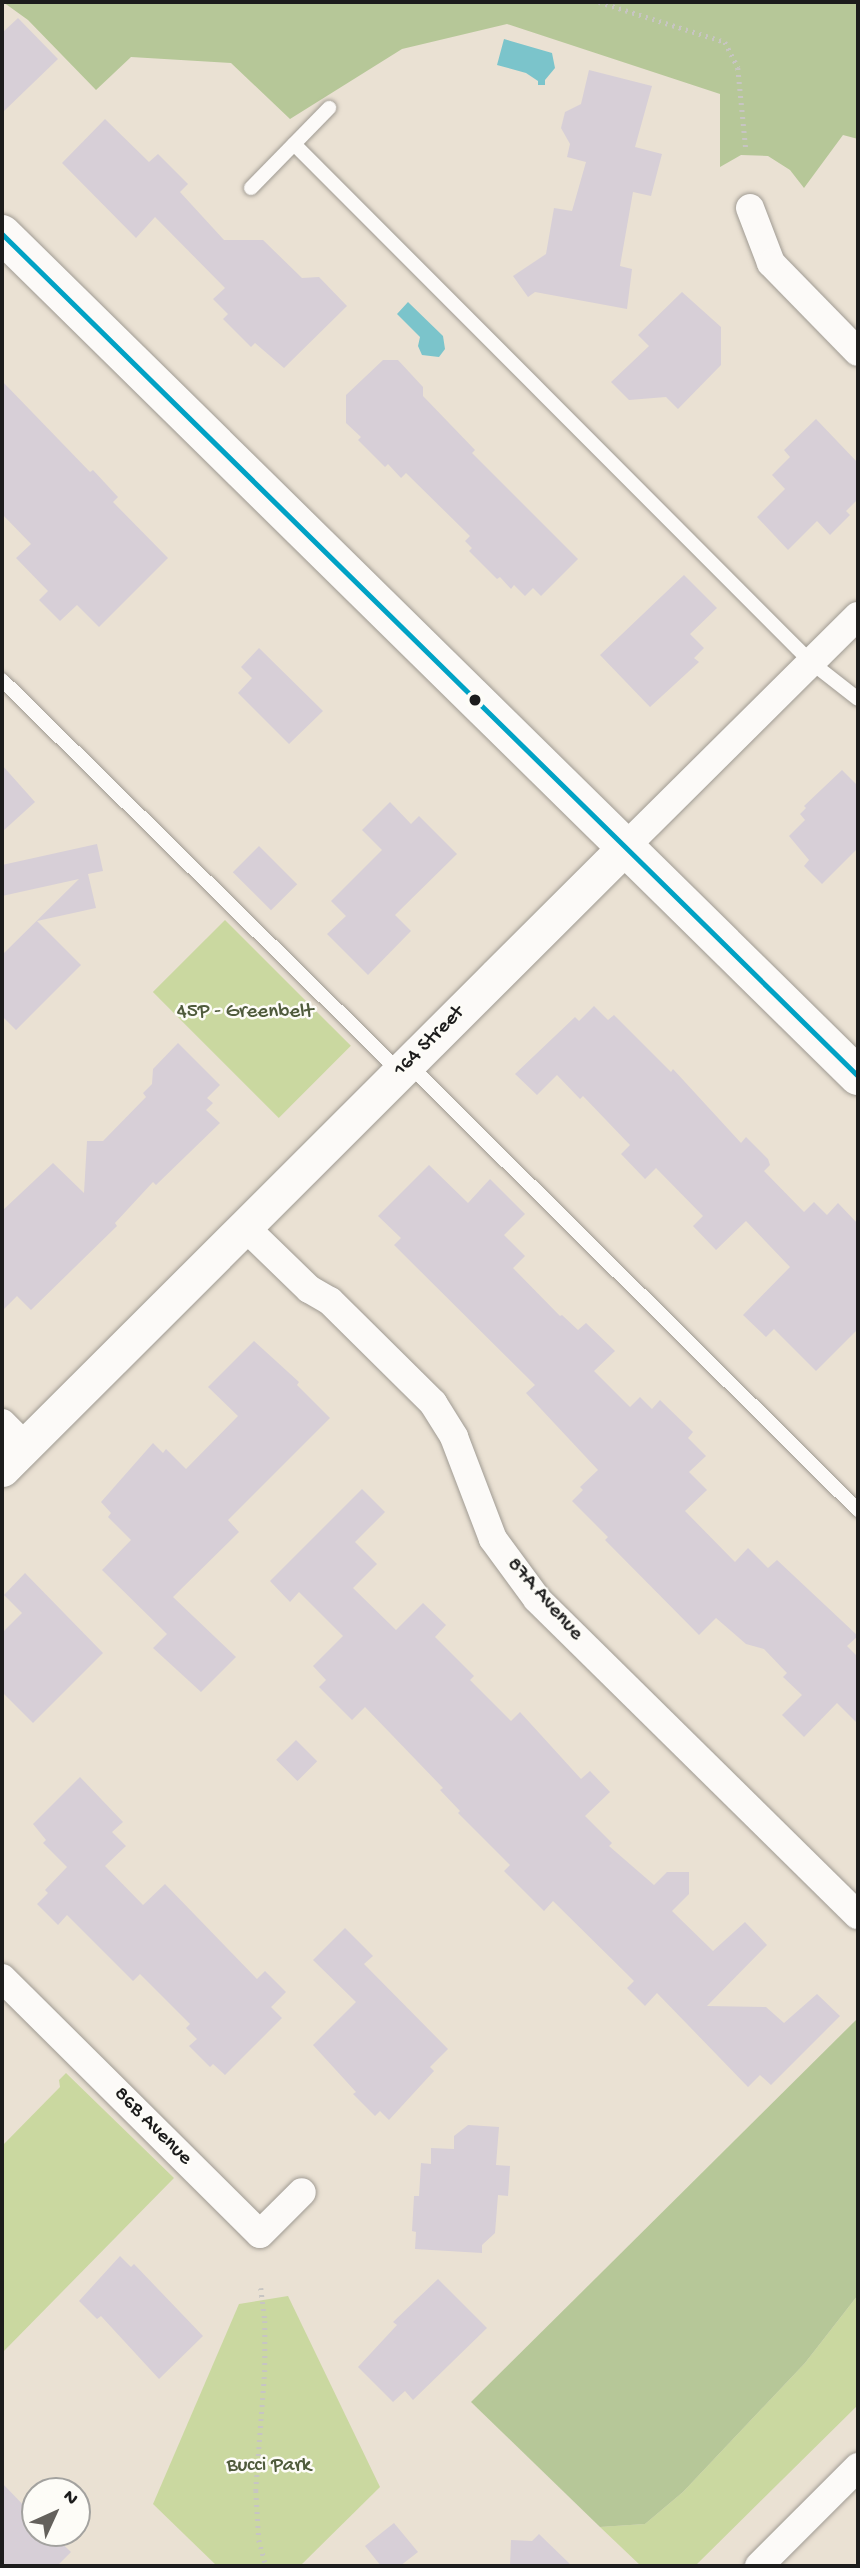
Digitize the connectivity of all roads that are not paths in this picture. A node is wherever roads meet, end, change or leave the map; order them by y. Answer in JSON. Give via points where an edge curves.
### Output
{"nodes":[{"id":1,"x":330,"y":108,"type":"dead end"},
{"id":2,"x":294,"y":144,"type":"junction"},
{"id":3,"x":251,"y":188,"type":"dead end"},
{"id":4,"x":750,"y":208,"type":"dead end"},
{"id":5,"x":2,"y":234,"type":"edge"},
{"id":6,"x":858,"y":352,"type":"edge"},
{"id":7,"x":858,"y":616,"type":"edge"},
{"id":8,"x":812,"y":663,"type":"junction"},
{"id":9,"x":2,"y":680,"type":"edge"},
{"id":10,"x":858,"y":699,"type":"edge"},
{"id":11,"x":625,"y":847,"type":"junction"},
{"id":12,"x":404,"y":1068,"type":"junction"},
{"id":13,"x":858,"y":1076,"type":"edge"},
{"id":14,"x":245,"y":1227,"type":"junction"},
{"id":15,"x":10,"y":1446,"type":"edge"},
{"id":16,"x":858,"y":1510,"type":"edge"},
{"id":17,"x":858,"y":1915,"type":"edge"},
{"id":18,"x":2,"y":1978,"type":"edge"},
{"id":19,"x":302,"y":2192,"type":"dead end"},
{"id":20,"x":858,"y":2468,"type":"edge"},
{"id":21,"x":759,"y":2566,"type":"edge"}],
"edges":[{"from":1,"to":2,"type":"lane"},
{"from":2,"to":3,"type":"lane"},
{"from":2,"to":8,"type":"lane"},
{"from":4,"to":6,"type":"street","via":[[771,263]]},
{"from":5,"to":11,"type":"main road"},
{"from":7,"to":8,"type":"street","name":"164 Street"},
{"from":8,"to":10,"type":"lane"},
{"from":8,"to":11,"type":"street","name":"164 Street"},
{"from":9,"to":12,"type":"lane"},
{"from":11,"to":12,"type":"street","name":"164 Street"},
{"from":11,"to":13,"type":"main road"},
{"from":12,"to":14,"type":"street","name":"164 Street"},
{"from":12,"to":16,"type":"lane"},
{"from":14,"to":15,"type":"street","name":"164 Street"},
{"from":14,"to":17,"type":"street","name":"87A Avenue","via":[[309,1289],[330,1301],[433,1403],[454,1437],[493,1539],[537,1599]]},
{"from":18,"to":19,"type":"street","name":"86B Avenue","via":[[260,2234]]},
{"from":20,"to":21,"type":"street"}]}
